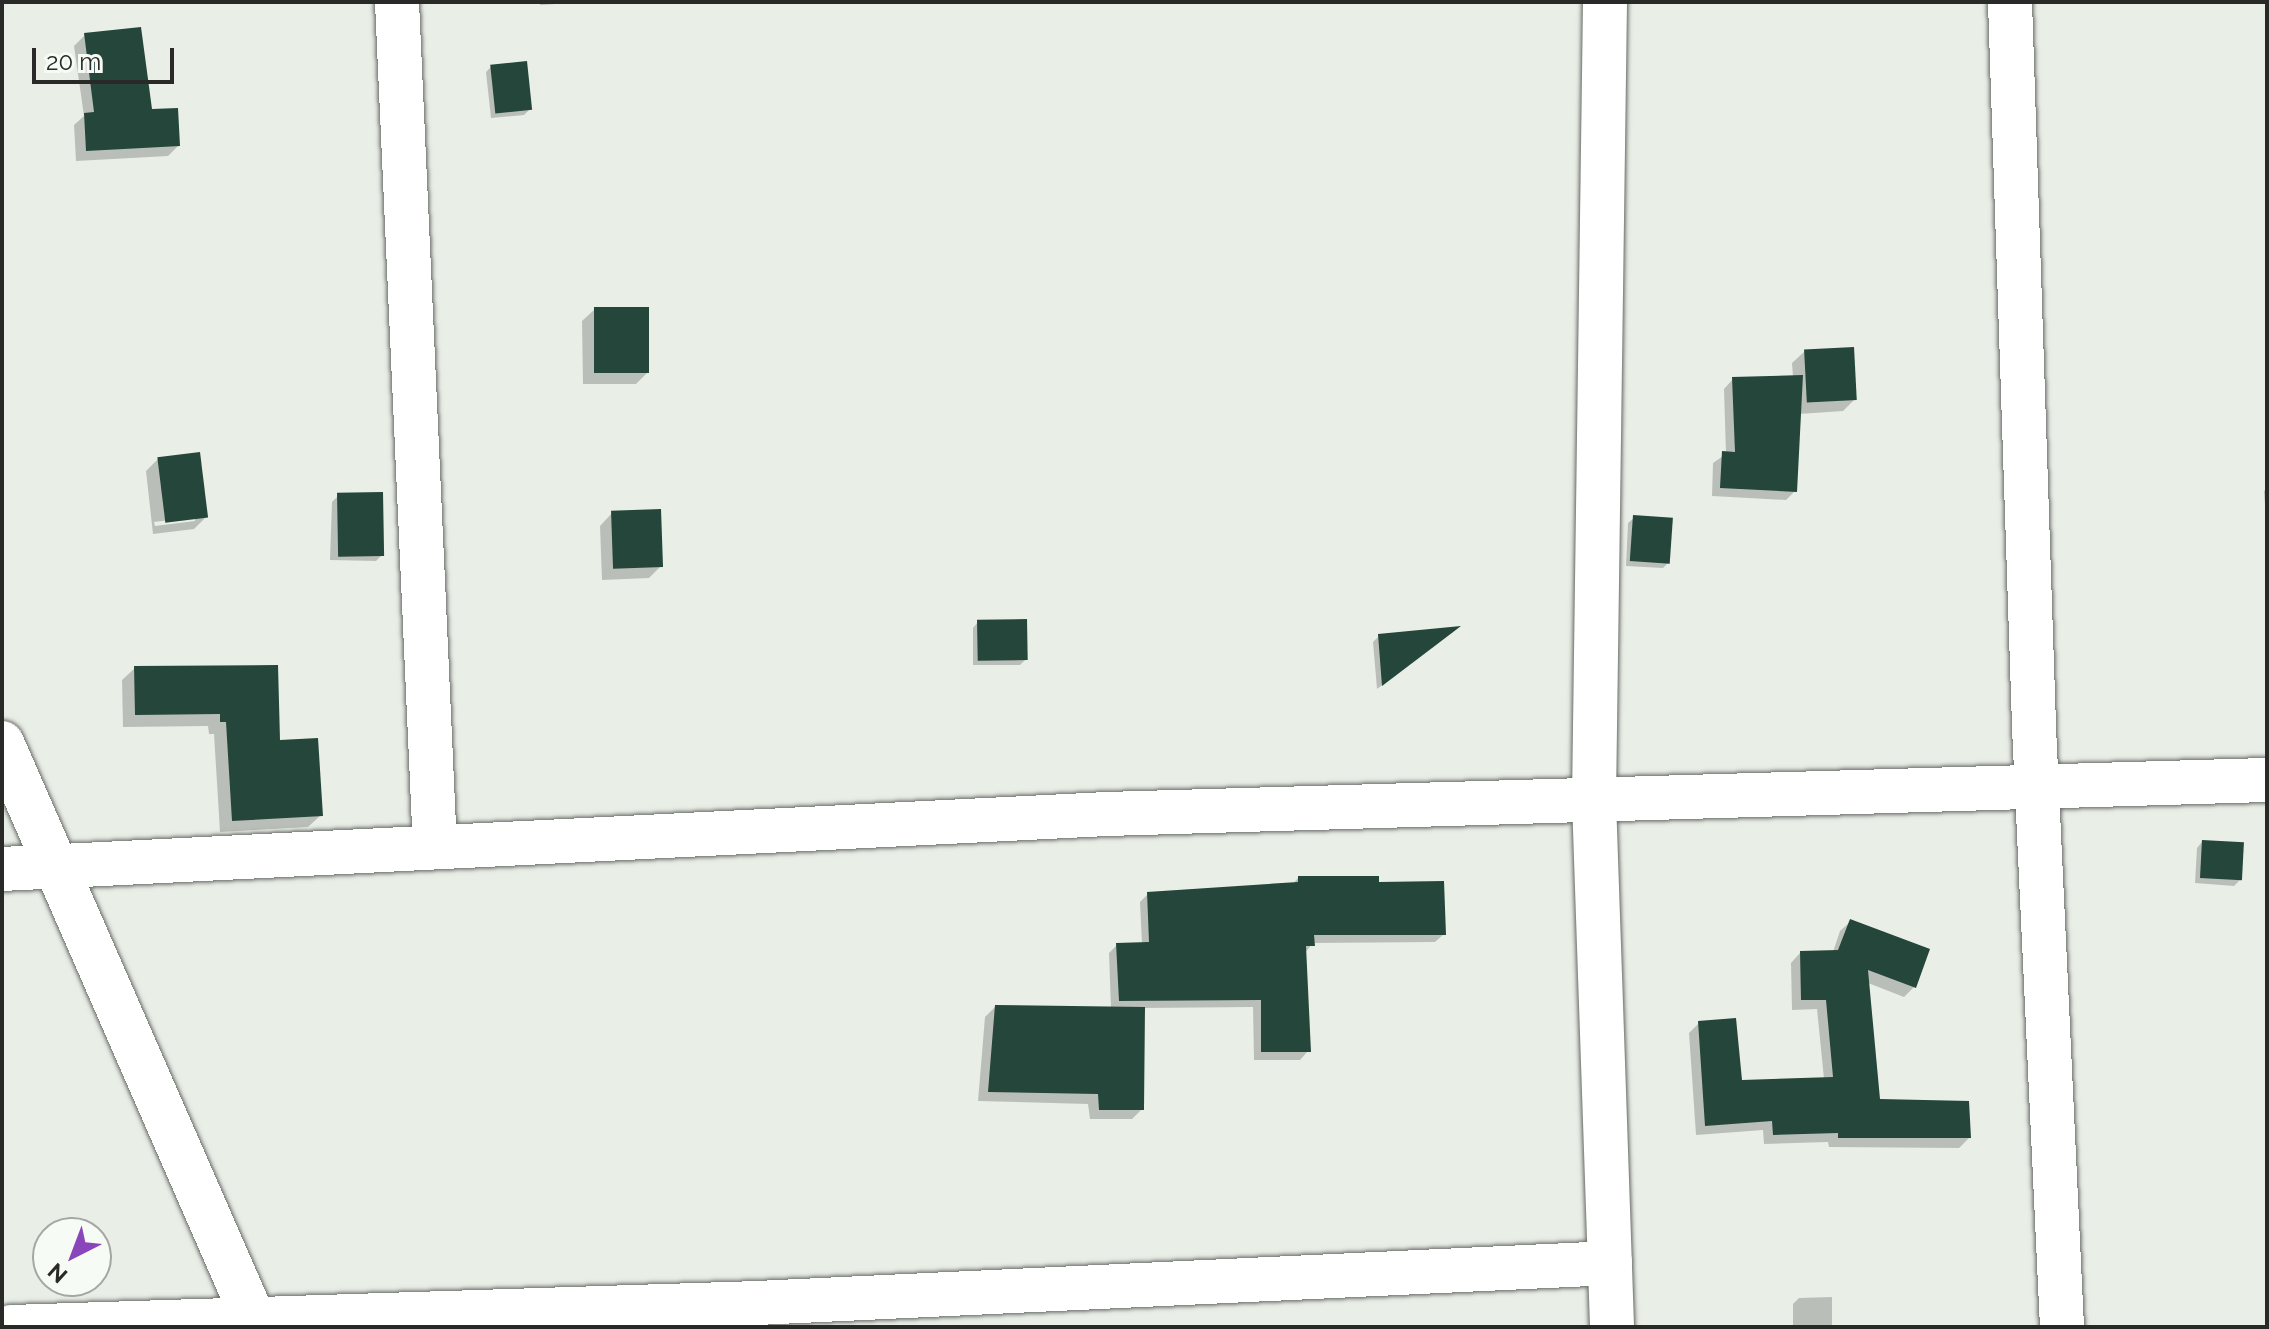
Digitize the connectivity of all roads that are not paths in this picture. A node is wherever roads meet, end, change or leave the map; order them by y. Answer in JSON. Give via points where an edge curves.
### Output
{"nodes":[{"id":1,"x":397,"y":2,"type":"edge"},
{"id":2,"x":1605,"y":2,"type":"edge"},
{"id":3,"x":2010,"y":2,"type":"edge"},
{"id":4,"x":2,"y":743,"type":"edge"},
{"id":5,"x":2267,"y":780,"type":"edge"},
{"id":6,"x":2037,"y":787,"type":"junction"},
{"id":7,"x":1594,"y":800,"type":"junction"},
{"id":8,"x":435,"y":847,"type":"junction"},
{"id":9,"x":56,"y":866,"type":"junction"},
{"id":10,"x":2,"y":869,"type":"edge"},
{"id":11,"x":1610,"y":1263,"type":"junction"},
{"id":12,"x":255,"y":1323,"type":"edge"},
{"id":13,"x":11,"y":1327,"type":"edge"},
{"id":14,"x":1612,"y":1327,"type":"edge"},
{"id":15,"x":2062,"y":1327,"type":"edge"}],
"edges":[{"from":1,"to":8,"type":"street"},
{"from":2,"to":7,"type":"street"},
{"from":3,"to":6,"type":"street"},
{"from":4,"to":9,"type":"street"},
{"from":5,"to":6,"type":"street"},
{"from":6,"to":7,"type":"street"},
{"from":6,"to":15,"type":"street"},
{"from":7,"to":8,"type":"street","via":[[1107,814]]},
{"from":7,"to":11,"type":"street"},
{"from":8,"to":9,"type":"street"},
{"from":9,"to":10,"type":"street"},
{"from":9,"to":12,"type":"street"},
{"from":11,"to":12,"type":"street"},
{"from":11,"to":14,"type":"street"},
{"from":12,"to":13,"type":"street"}]}
